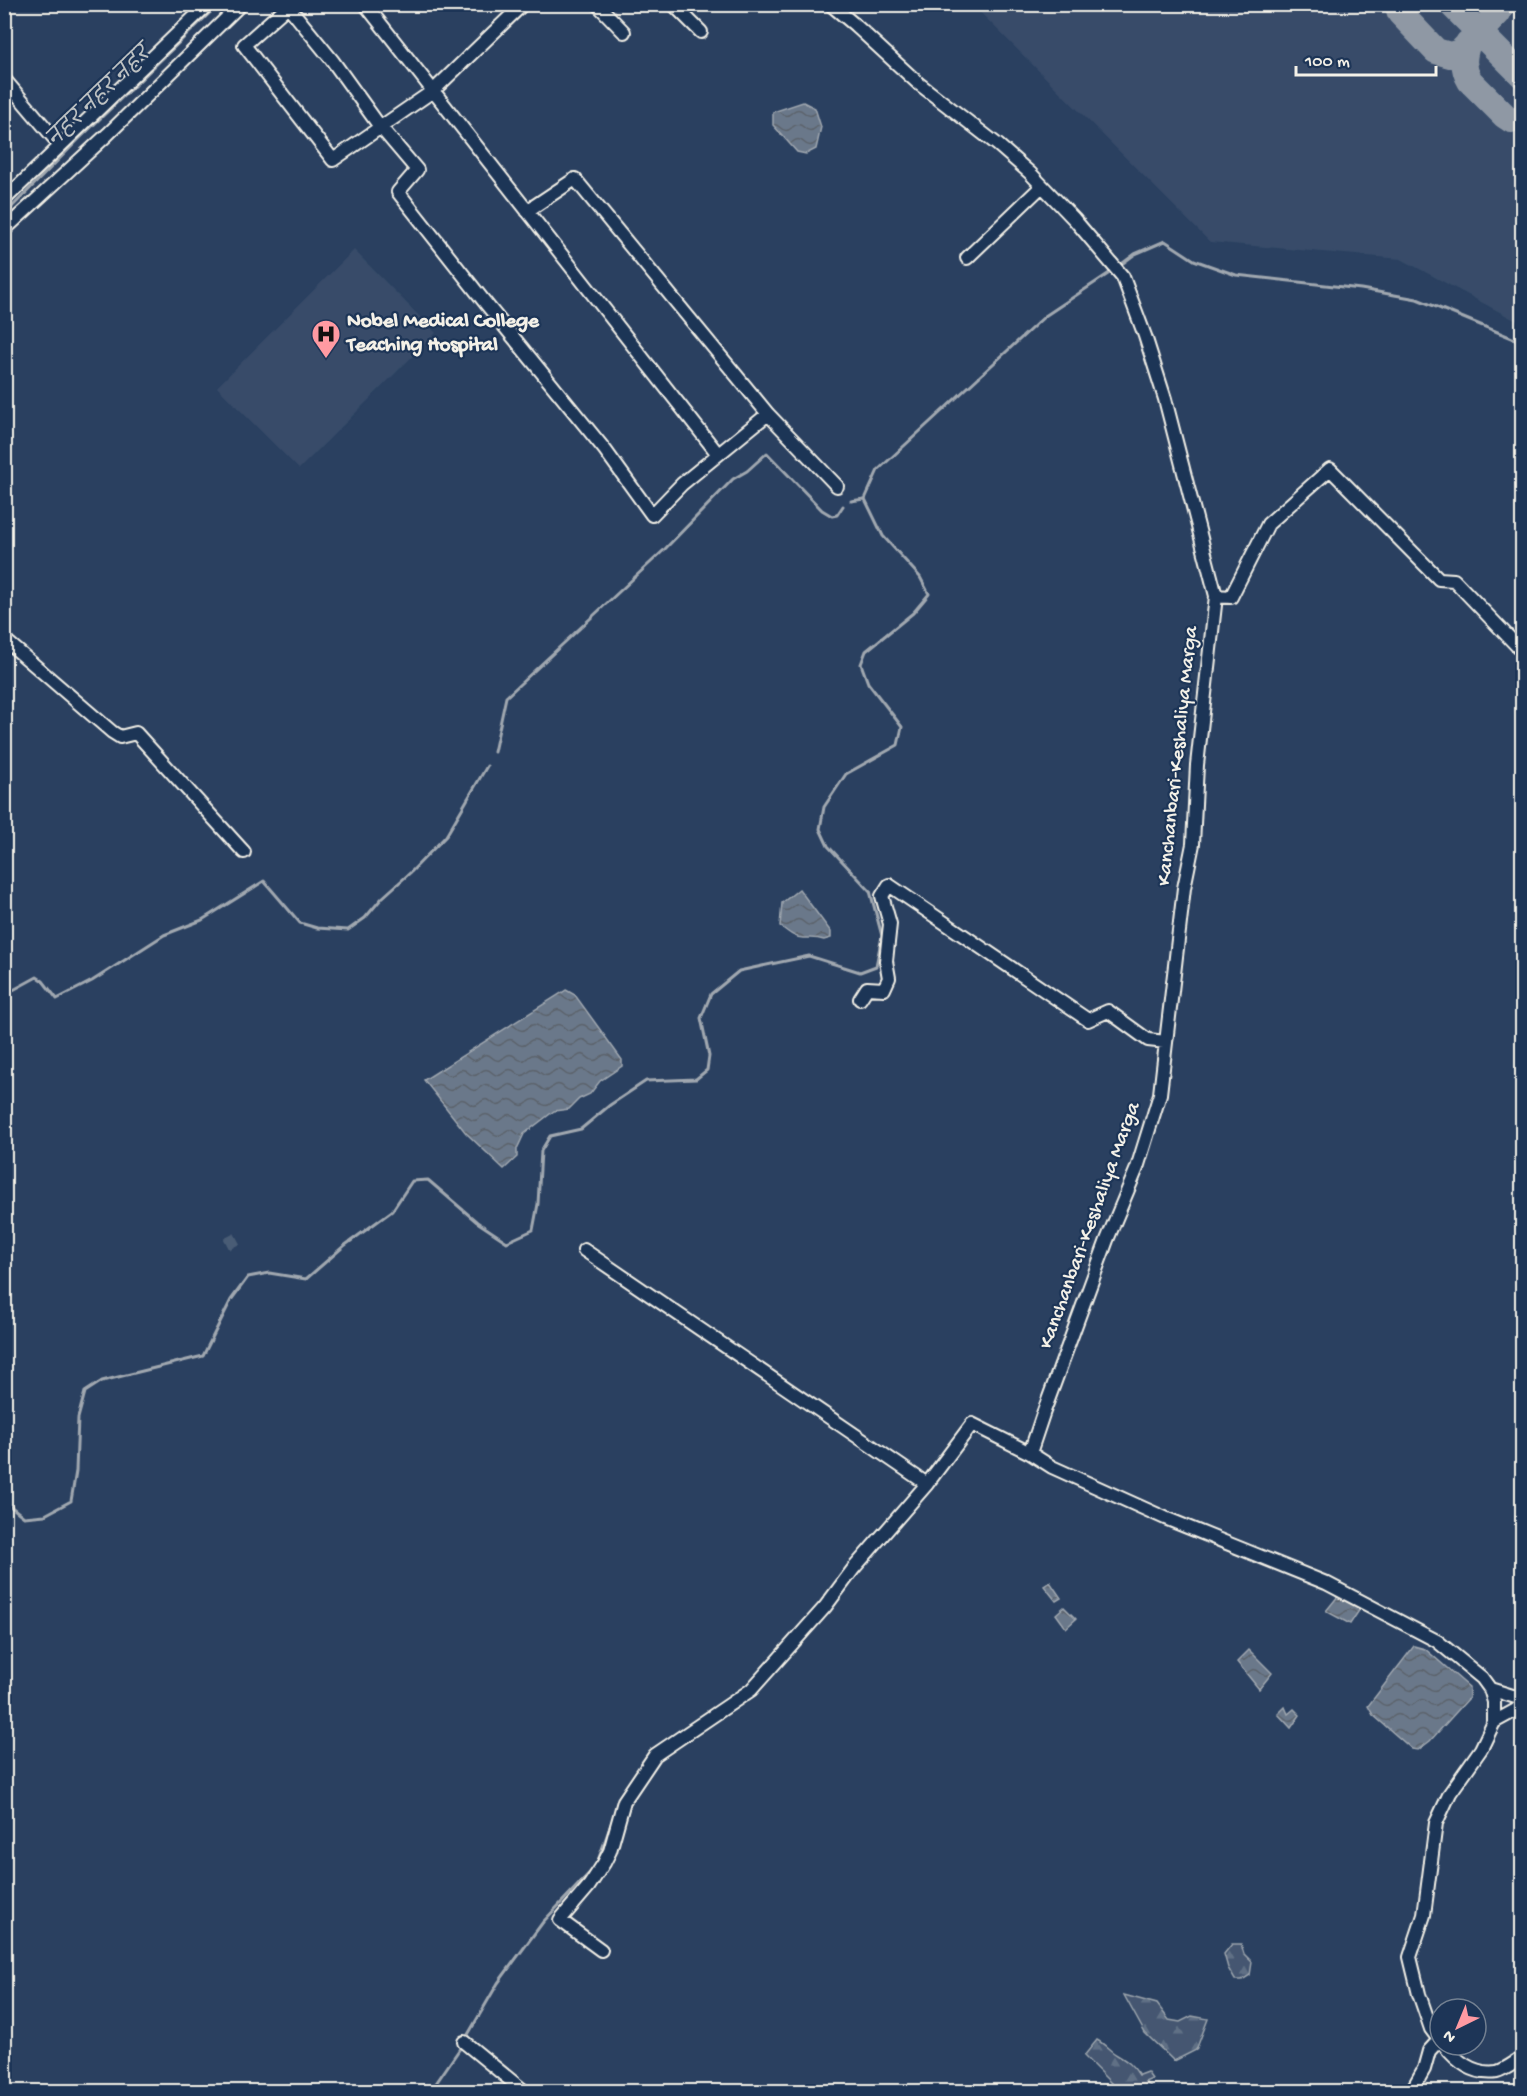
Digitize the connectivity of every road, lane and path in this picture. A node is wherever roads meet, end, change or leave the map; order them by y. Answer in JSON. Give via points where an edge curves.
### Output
{"nodes":[{"id":1,"x":208,"y":4,"type":"edge"},
{"id":2,"x":241,"y":4,"type":"edge"},
{"id":3,"x":365,"y":4,"type":"edge"},
{"id":4,"x":523,"y":4,"type":"edge"},
{"id":5,"x":597,"y":4,"type":"edge"},
{"id":6,"x":673,"y":4,"type":"edge"},
{"id":7,"x":830,"y":4,"type":"edge"},
{"id":8,"x":289,"y":5,"type":"edge"},
{"id":9,"x":624,"y":32,"type":"dead end"},
{"id":10,"x":701,"y":32,"type":"dead end"},
{"id":11,"x":7,"y":86,"type":"edge"},
{"id":12,"x":433,"y":91,"type":"junction"},
{"id":13,"x":380,"y":127,"type":"junction"},
{"id":14,"x":60,"y":145,"type":"junction"},
{"id":15,"x":1042,"y":186,"type":"junction"},
{"id":16,"x":4,"y":200,"type":"edge"},
{"id":17,"x":527,"y":211,"type":"junction"},
{"id":18,"x":4,"y":230,"type":"edge"},
{"id":19,"x":967,"y":258,"type":"dead end"},
{"id":20,"x":768,"y":414,"type":"junction"},
{"id":21,"x":718,"y":454,"type":"junction"},
{"id":22,"x":837,"y":486,"type":"dead end"},
{"id":23,"x":1216,"y":597,"type":"junction"},
{"id":24,"x":4,"y":639,"type":"edge"},
{"id":25,"x":1522,"y":651,"type":"edge"},
{"id":26,"x":244,"y":852,"type":"dead end"},
{"id":27,"x":861,"y":999,"type":"dead end"},
{"id":28,"x":1166,"y":1042,"type":"junction"},
{"id":29,"x":584,"y":1250,"type":"dead end"},
{"id":30,"x":1030,"y":1453,"type":"junction"},
{"id":31,"x":927,"y":1484,"type":"junction"},
{"id":32,"x":1490,"y":1689,"type":"junction"},
{"id":33,"x":1521,"y":1707,"type":"edge"},
{"id":34,"x":1494,"y":1722,"type":"junction"},
{"id":35,"x":601,"y":1950,"type":"dead end"},
{"id":36,"x":1428,"y":2020,"type":"edge"},
{"id":37,"x":464,"y":2042,"type":"dead end"},
{"id":38,"x":1428,"y":2057,"type":"edge"},
{"id":39,"x":1455,"y":2057,"type":"edge"},
{"id":40,"x":1522,"y":2058,"type":"edge"},
{"id":41,"x":525,"y":2091,"type":"edge"},
{"id":42,"x":1411,"y":2091,"type":"edge"}],
"edges":[{"from":1,"to":14,"type":"street"},
{"from":2,"to":18,"type":"street"},
{"from":3,"to":12,"type":"street"},
{"from":4,"to":12,"type":"street"},
{"from":5,"to":9,"type":"street"},
{"from":6,"to":10,"type":"street"},
{"from":7,"to":15,"type":"street","name":"Kanchanbari-Keshaliya Marga"},
{"from":8,"to":13,"type":"street"},
{"from":8,"to":13,"type":"street","via":[[244,45],[333,160]]},
{"from":11,"to":14,"type":"street"},
{"from":12,"to":13,"type":"street"},
{"from":12,"to":17,"type":"street"},
{"from":13,"to":21,"type":"street","via":[[417,170],[398,192],[605,450],[652,515]]},
{"from":14,"to":16,"type":"street"},
{"from":15,"to":19,"type":"street"},
{"from":15,"to":23,"type":"street","name":"Kanchanbari-Keshaliya Marga","via":[[1123,277],[1166,399]]},
{"from":17,"to":20,"type":"street","via":[[576,179]]},
{"from":17,"to":21,"type":"street"},
{"from":20,"to":21,"type":"street"},
{"from":20,"to":22,"type":"street"},
{"from":23,"to":25,"type":"street","via":[[1231,597],[1268,524],[1330,469],[1439,579],[1454,580]]},
{"from":23,"to":28,"type":"street","name":"Kanchanbari-Keshaliya Marga","via":[[1192,844]]},
{"from":24,"to":26,"type":"street","via":[[112,732],[120,737],[136,733]]},
{"from":27,"to":28,"type":"street","via":[[867,988],[884,989],[889,978],[886,961],[890,924],[882,896],[889,885],[1088,1020],[1108,1011],[1148,1040]]},
{"from":28,"to":30,"type":"street","name":"Kanchanbari-Keshaliya Marga","via":[[1160,1094],[1137,1168]]},
{"from":29,"to":31,"type":"street"},
{"from":30,"to":31,"type":"street","via":[[972,1424]]},
{"from":30,"to":32,"type":"street","via":[[1052,1467],[1166,1518],[1339,1589],[1437,1641]]},
{"from":31,"to":35,"type":"street","via":[[751,1690],[650,1762],[624,1801],[604,1863],[560,1920]]},
{"from":32,"to":33,"type":"street"},
{"from":32,"to":34,"type":"street"},
{"from":33,"to":34,"type":"street"},
{"from":34,"to":36,"type":"street","via":[[1482,1749],[1450,1793],[1436,1823],[1424,1916],[1410,1957]]},
{"from":37,"to":41,"type":"street"},
{"from":38,"to":42,"type":"street"},
{"from":39,"to":40,"type":"street","via":[[1475,2072],[1499,2072]]}]}
